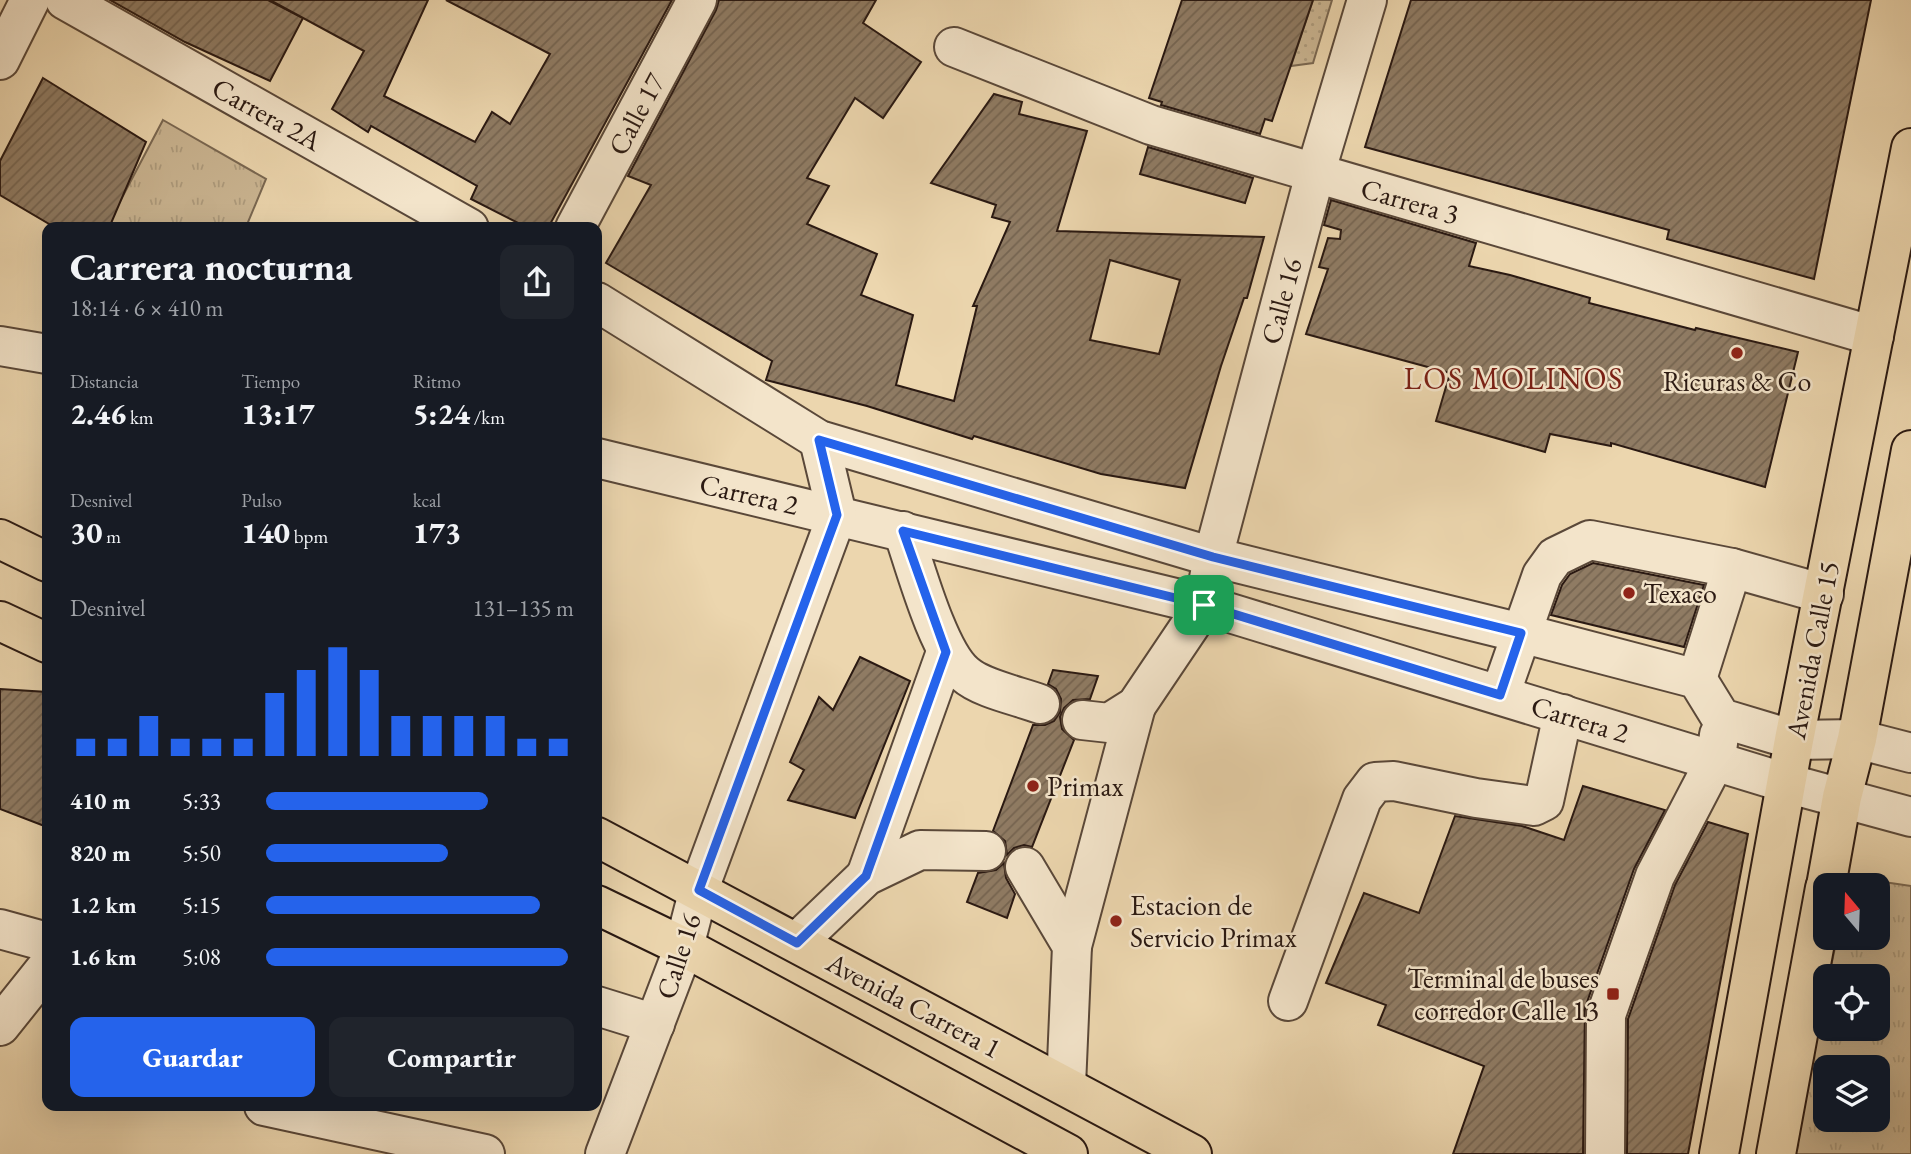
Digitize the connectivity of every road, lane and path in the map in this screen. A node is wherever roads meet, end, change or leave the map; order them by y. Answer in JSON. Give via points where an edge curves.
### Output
{"nodes":[{"id":1,"x":30,"y":0,"type":"edge"},
{"id":2,"x":65,"y":0,"type":"edge"},
{"id":3,"x":696,"y":0,"type":"edge"},
{"id":4,"x":1367,"y":0,"type":"edge"},
{"id":5,"x":954,"y":47,"type":"dead end"},
{"id":6,"x":0,"y":60,"type":"edge"},
{"id":7,"x":1911,"y":148,"type":"edge"},
{"id":8,"x":1315,"y":174,"type":"junction"},
{"id":9,"x":458,"y":222,"type":"edge"},
{"id":10,"x":578,"y":222,"type":"edge"},
{"id":11,"x":602,"y":305,"type":"edge"},
{"id":12,"x":1874,"y":336,"type":"junction"},
{"id":13,"x":0,"y":346,"type":"edge"},
{"id":14,"x":42,"y":353,"type":"edge"},
{"id":15,"x":819,"y":440,"type":"junction"},
{"id":16,"x":1911,"y":450,"type":"edge"},
{"id":17,"x":602,"y":459,"type":"edge"},
{"id":18,"x":837,"y":515,"type":"junction"},
{"id":19,"x":903,"y":531,"type":"junction"},
{"id":20,"x":0,"y":539,"type":"edge"},
{"id":21,"x":1213,"y":557,"type":"junction"},
{"id":22,"x":42,"y":560,"type":"edge"},
{"id":23,"x":1732,"y":568,"type":"junction"},
{"id":24,"x":1824,"y":594,"type":"junction"},
{"id":25,"x":1204,"y":605,"type":"junction"},
{"id":26,"x":0,"y":621,"type":"edge"},
{"id":27,"x":1521,"y":633,"type":"junction"},
{"id":28,"x":42,"y":641,"type":"edge"},
{"id":29,"x":946,"y":652,"type":"junction"},
{"id":30,"x":1696,"y":679,"type":"junction"},
{"id":31,"x":1500,"y":695,"type":"junction"},
{"id":32,"x":1040,"y":704,"type":"dead end"},
{"id":33,"x":1136,"y":706,"type":"junction"},
{"id":34,"x":1563,"y":714,"type":"junction"},
{"id":35,"x":1721,"y":718,"type":"junction"},
{"id":36,"x":1082,"y":720,"type":"dead end"},
{"id":37,"x":1857,"y":739,"type":"junction"},
{"id":38,"x":1794,"y":740,"type":"junction"},
{"id":39,"x":1911,"y":753,"type":"edge"},
{"id":40,"x":1716,"y":759,"type":"junction"},
{"id":41,"x":1786,"y":782,"type":"junction"},
{"id":42,"x":1842,"y":797,"type":"junction"},
{"id":43,"x":1911,"y":817,"type":"edge"},
{"id":44,"x":602,"y":840,"type":"edge"},
{"id":45,"x":986,"y":851,"type":"dead end"},
{"id":46,"x":1025,"y":867,"type":"dead end"},
{"id":47,"x":1828,"y":873,"type":"edge"},
{"id":48,"x":866,"y":876,"type":"junction"},
{"id":49,"x":699,"y":890,"type":"junction"},
{"id":50,"x":602,"y":907,"type":"edge"},
{"id":51,"x":0,"y":929,"type":"edge"},
{"id":52,"x":42,"y":941,"type":"edge"},
{"id":53,"x":797,"y":943,"type":"junction"},
{"id":54,"x":1072,"y":946,"type":"junction"},
{"id":55,"x":684,"y":947,"type":"junction"},
{"id":56,"x":1813,"y":950,"type":"edge"},
{"id":57,"x":42,"y":973,"type":"edge"},
{"id":58,"x":1288,"y":1001,"type":"dead end"},
{"id":59,"x":602,"y":1008,"type":"edge"},
{"id":60,"x":655,"y":1024,"type":"junction"},
{"id":61,"x":0,"y":1026,"type":"edge"},
{"id":62,"x":1066,"y":1086,"type":"junction"},
{"id":63,"x":287,"y":1111,"type":"edge"},
{"id":64,"x":485,"y":1154,"type":"edge"},
{"id":65,"x":606,"y":1154,"type":"edge"},
{"id":66,"x":1068,"y":1154,"type":"edge"},
{"id":67,"x":1192,"y":1154,"type":"edge"},
{"id":68,"x":1605,"y":1154,"type":"edge"},
{"id":69,"x":1719,"y":1154,"type":"edge"},
{"id":70,"x":1776,"y":1154,"type":"edge"}],
"edges":[{"from":1,"to":6,"type":"street"},
{"from":2,"to":9,"type":"street","name":"Carrera 2A"},
{"from":3,"to":10,"type":"street","name":"Calle 17"},
{"from":4,"to":8,"type":"street","name":"Calle 16"},
{"from":5,"to":8,"type":"street","name":"Carrera 3","via":[[1151,125]]},
{"from":7,"to":12,"type":"main road","name":"Avenida Calle 15"},
{"from":8,"to":12,"type":"street","name":"Carrera 3"},
{"from":8,"to":21,"type":"street","name":"Calle 16"},
{"from":11,"to":15,"type":"street"},
{"from":12,"to":24,"type":"main road","name":"Avenida Calle 15"},
{"from":13,"to":14,"type":"street"},
{"from":15,"to":18,"type":"street"},
{"from":15,"to":21,"type":"street"},
{"from":16,"to":37,"type":"main road"},
{"from":17,"to":18,"type":"street","name":"Carrera 2"},
{"from":18,"to":19,"type":"street","name":"Carrera 2"},
{"from":18,"to":49,"type":"street","name":"Calle 16"},
{"from":19,"to":25,"type":"street","name":"Carrera 2"},
{"from":19,"to":29,"type":"street"},
{"from":20,"to":22,"type":"main road"},
{"from":21,"to":25,"type":"street","name":"Calle 16"},
{"from":21,"to":27,"type":"street"},
{"from":23,"to":24,"type":"street"},
{"from":23,"to":27,"type":"street","via":[[1590,540],[1555,557],[1542,575]]},
{"from":23,"to":30,"type":"street"},
{"from":24,"to":38,"type":"main road","name":"Avenida Calle 15"},
{"from":25,"to":31,"type":"street","name":"Carrera 2"},
{"from":25,"to":33,"type":"street"},
{"from":26,"to":28,"type":"main road"},
{"from":27,"to":30,"type":"street"},
{"from":27,"to":31,"type":"street"},
{"from":29,"to":32,"type":"street","via":[[965,675]]},
{"from":29,"to":48,"type":"street"},
{"from":30,"to":35,"type":"street"},
{"from":31,"to":34,"type":"street","name":"Carrera 2"},
{"from":33,"to":36,"type":"street","via":[[1109,723]]},
{"from":33,"to":54,"type":"street"},
{"from":34,"to":40,"type":"street","name":"Carrera 2"},
{"from":34,"to":58,"type":"street","via":[[1544,800],[1534,806],[1394,781],[1375,782],[1362,799]]},
{"from":35,"to":38,"type":"street"},
{"from":35,"to":40,"type":"street"},
{"from":37,"to":38,"type":"street"},
{"from":37,"to":39,"type":"street"},
{"from":37,"to":42,"type":"main road"},
{"from":38,"to":41,"type":"main road","name":"Avenida Calle 15"},
{"from":40,"to":41,"type":"street","name":"Carrera 2"},
{"from":40,"to":68,"type":"street","via":[[1655,876],[1606,1015]]},
{"from":41,"to":42,"type":"street","name":"Carrera 2"},
{"from":41,"to":69,"type":"main road","name":"Avenida Calle 15"},
{"from":42,"to":43,"type":"street","name":"Carrera 2"},
{"from":42,"to":47,"type":"main road"},
{"from":44,"to":49,"type":"main road","name":"Avenida Carrera 1"},
{"from":45,"to":48,"type":"street","via":[[920,850]]},
{"from":46,"to":54,"type":"street"},
{"from":48,"to":53,"type":"street"},
{"from":49,"to":53,"type":"main road","name":"Avenida Carrera 1"},
{"from":49,"to":55,"type":"street","name":"Calle 16"},
{"from":50,"to":55,"type":"main road","name":"Avenida Carrera 1"},
{"from":51,"to":52,"type":"street"},
{"from":53,"to":62,"type":"main road","name":"Avenida Carrera 1"},
{"from":54,"to":62,"type":"street"},
{"from":55,"to":60,"type":"street","name":"Calle 16"},
{"from":55,"to":66,"type":"main road","name":"Avenida Carrera 1"},
{"from":56,"to":70,"type":"main road"},
{"from":57,"to":61,"type":"street"},
{"from":59,"to":60,"type":"street"},
{"from":60,"to":65,"type":"street","name":"Calle 16"},
{"from":62,"to":67,"type":"main road","name":"Avenida Carrera 1"},
{"from":63,"to":64,"type":"street"}]}
